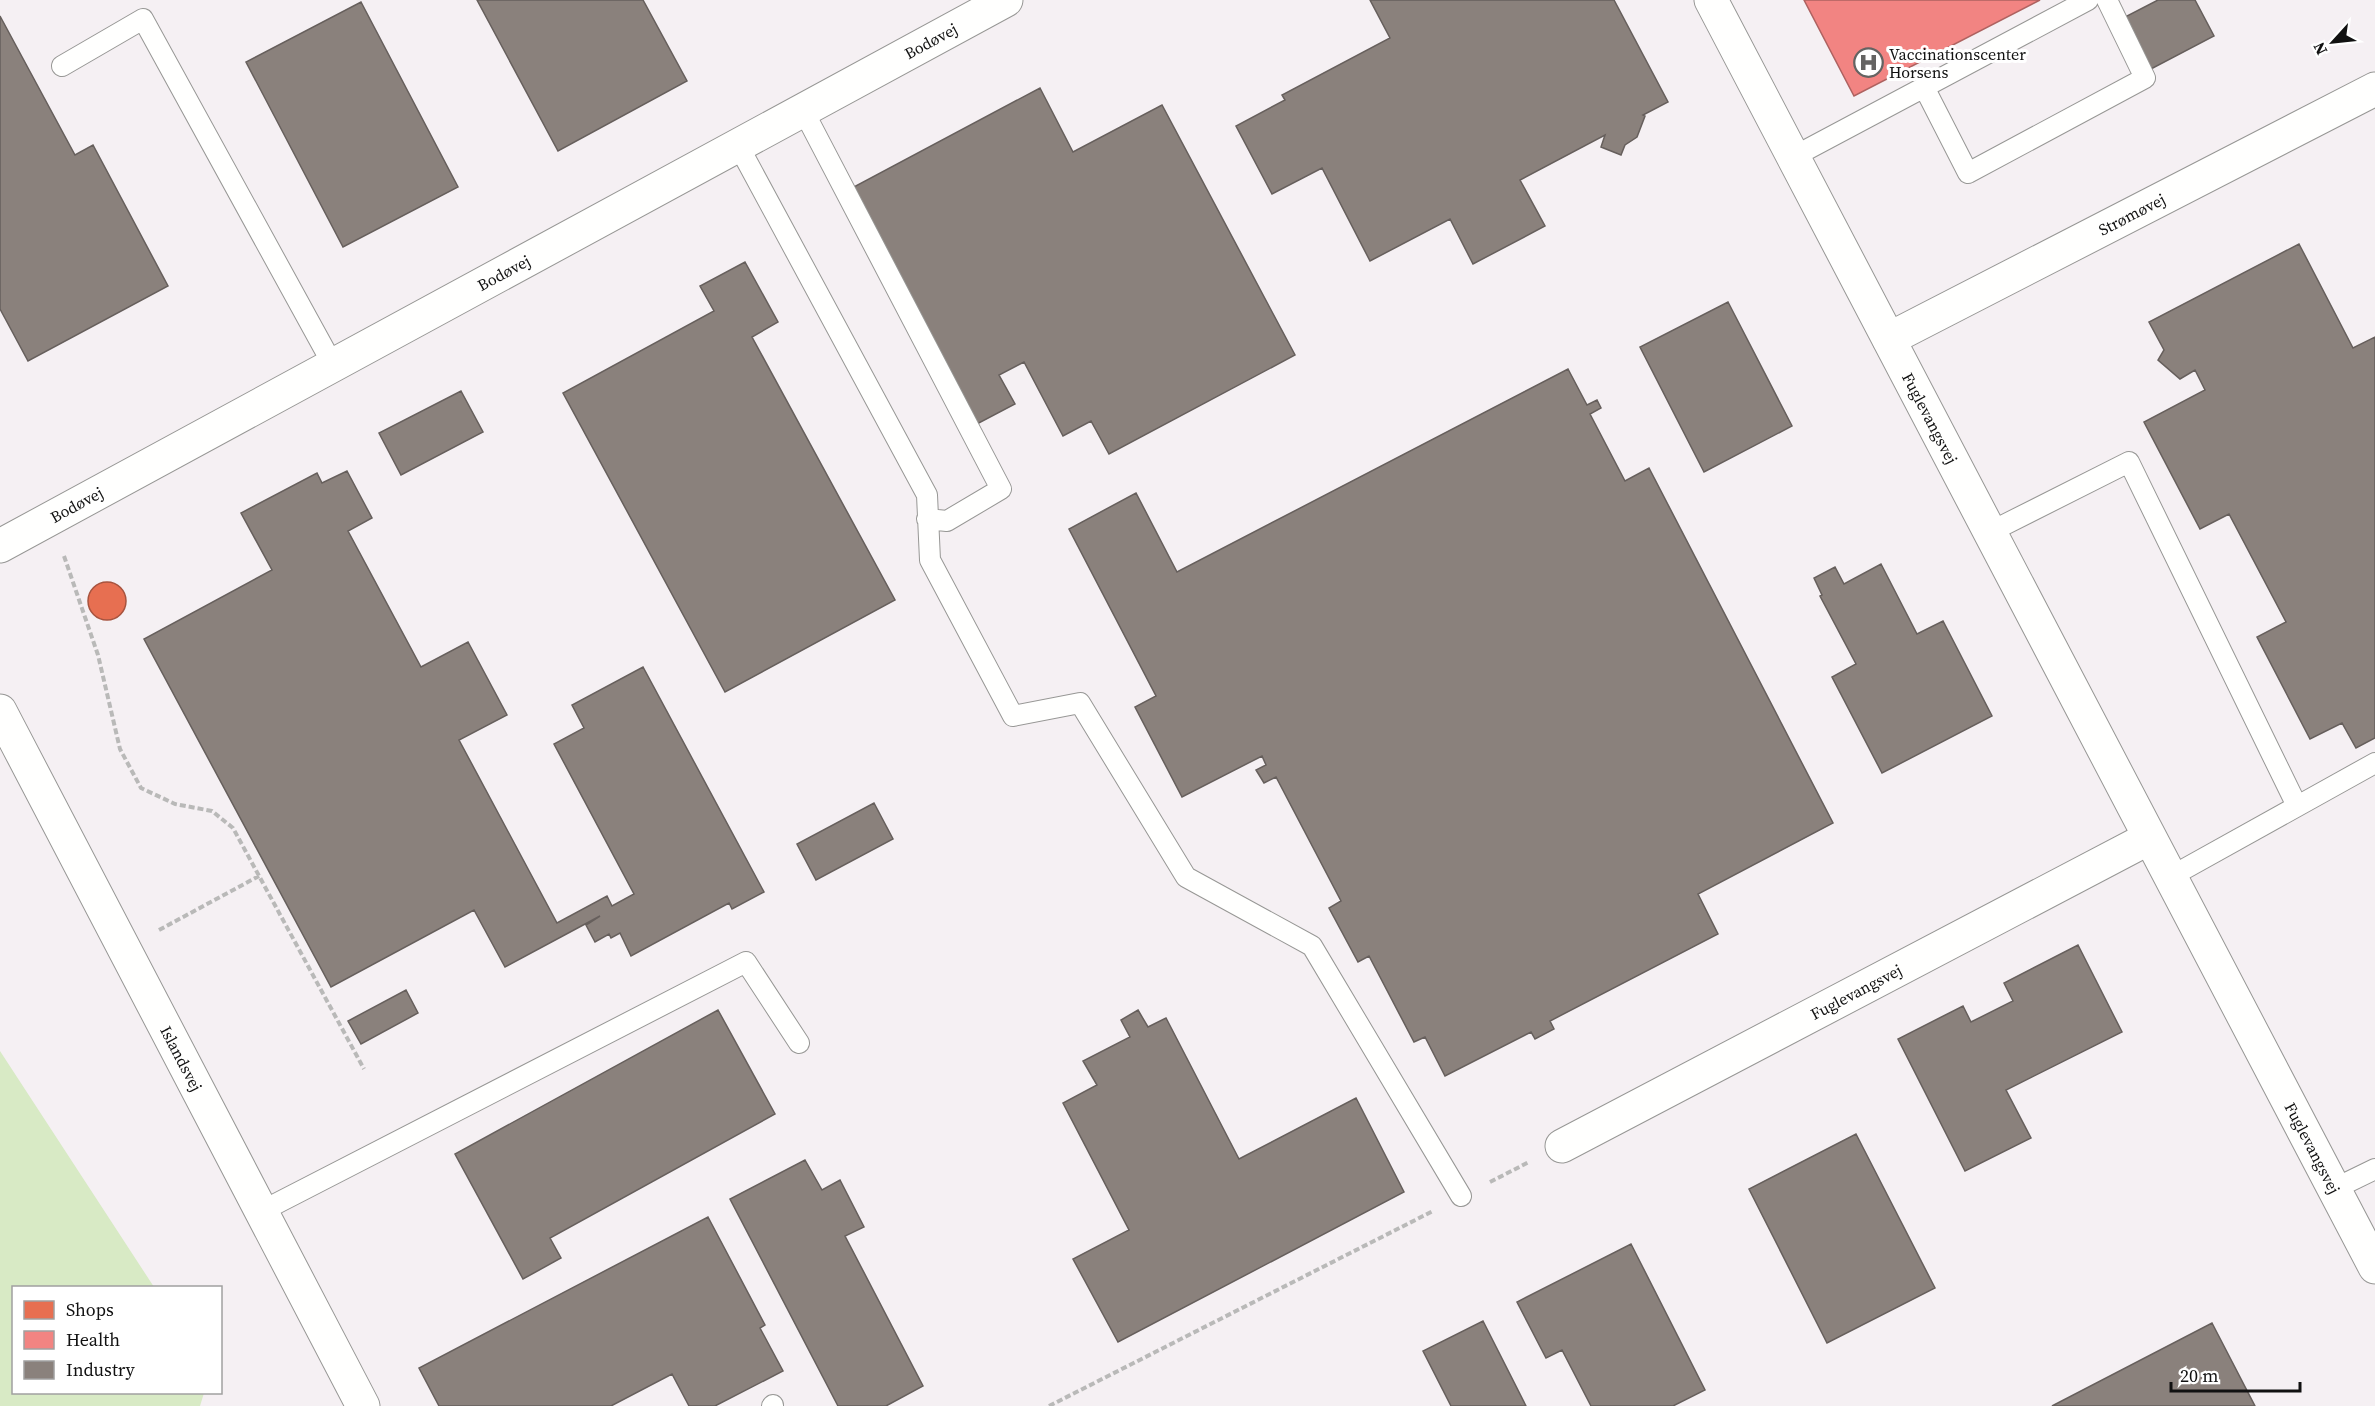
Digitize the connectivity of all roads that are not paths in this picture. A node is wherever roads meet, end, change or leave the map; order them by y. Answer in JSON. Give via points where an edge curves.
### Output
{"nodes":[{"id":1,"x":1006,"y":0,"type":"edge"},
{"id":2,"x":1711,"y":0,"type":"edge"},
{"id":3,"x":2088,"y":0,"type":"edge"},
{"id":4,"x":2107,"y":0,"type":"edge"},
{"id":5,"x":62,"y":66,"type":"dead end"},
{"id":6,"x":1924,"y":87,"type":"junction"},
{"id":7,"x":2375,"y":88,"type":"edge"},
{"id":8,"x":803,"y":110,"type":"junction"},
{"id":9,"x":738,"y":146,"type":"junction"},
{"id":10,"x":1793,"y":157,"type":"junction"},
{"id":11,"x":1889,"y":339,"type":"junction"},
{"id":12,"x":333,"y":365,"type":"junction"},
{"id":13,"x":927,"y":519,"type":"junction"},
{"id":14,"x":1990,"y":532,"type":"junction"},
{"id":15,"x":0,"y":546,"type":"edge"},
{"id":16,"x":0,"y":711,"type":"edge"},
{"id":17,"x":2375,"y":763,"type":"edge"},
{"id":18,"x":2297,"y":806,"type":"junction"},
{"id":19,"x":2149,"y":838,"type":"junction"},
{"id":20,"x":2170,"y":877,"type":"junction"},
{"id":21,"x":799,"y":1043,"type":"dead end"},
{"id":22,"x":1562,"y":1146,"type":"road end"},
{"id":23,"x":2375,"y":1169,"type":"edge"},
{"id":24,"x":2334,"y":1189,"type":"junction"},
{"id":25,"x":1461,"y":1196,"type":"road end"},
{"id":26,"x":262,"y":1211,"type":"junction"},
{"id":27,"x":2375,"y":1268,"type":"edge"},
{"id":28,"x":363,"y":1406,"type":"edge"}],
"edges":[{"from":1,"to":8,"type":"street","name":"Bodøvej"},
{"from":2,"to":10,"type":"street","name":"Fuglevangsvej"},
{"from":3,"to":6,"type":"lane"},
{"from":4,"to":6,"type":"lane","via":[[2145,78],[1968,173]]},
{"from":5,"to":12,"type":"lane","via":[[143,20]]},
{"from":6,"to":10,"type":"lane"},
{"from":7,"to":11,"type":"street","name":"Strømøvej"},
{"from":8,"to":9,"type":"street","name":"Bodøvej"},
{"from":8,"to":13,"type":"lane","via":[[1001,489],[947,521]]},
{"from":9,"to":12,"type":"street","name":"Bodøvej"},
{"from":9,"to":13,"type":"lane","via":[[927,495]]},
{"from":10,"to":11,"type":"street","name":"Fuglevangsvej"},
{"from":11,"to":14,"type":"street","name":"Fuglevangsvej"},
{"from":12,"to":15,"type":"street","name":"Bodøvej"},
{"from":13,"to":25,"type":"lane","via":[[930,560],[1013,716],[1080,703],[1186,878],[1312,946]]},
{"from":14,"to":18,"type":"lane","via":[[2129,462]]},
{"from":14,"to":19,"type":"street","name":"Fuglevangsvej"},
{"from":16,"to":26,"type":"street","name":"Islandsvej"},
{"from":17,"to":18,"type":"lane"},
{"from":18,"to":20,"type":"lane"},
{"from":19,"to":20,"type":"street","name":"Fuglevangsvej"},
{"from":19,"to":22,"type":"street","name":"Fuglevangsvej"},
{"from":20,"to":24,"type":"street","name":"Fuglevangsvej"},
{"from":21,"to":26,"type":"lane","via":[[746,962]]},
{"from":23,"to":24,"type":"lane"},
{"from":24,"to":27,"type":"street","name":"Fuglevangsvej"},
{"from":26,"to":28,"type":"street","name":"Islandsvej"}]}
